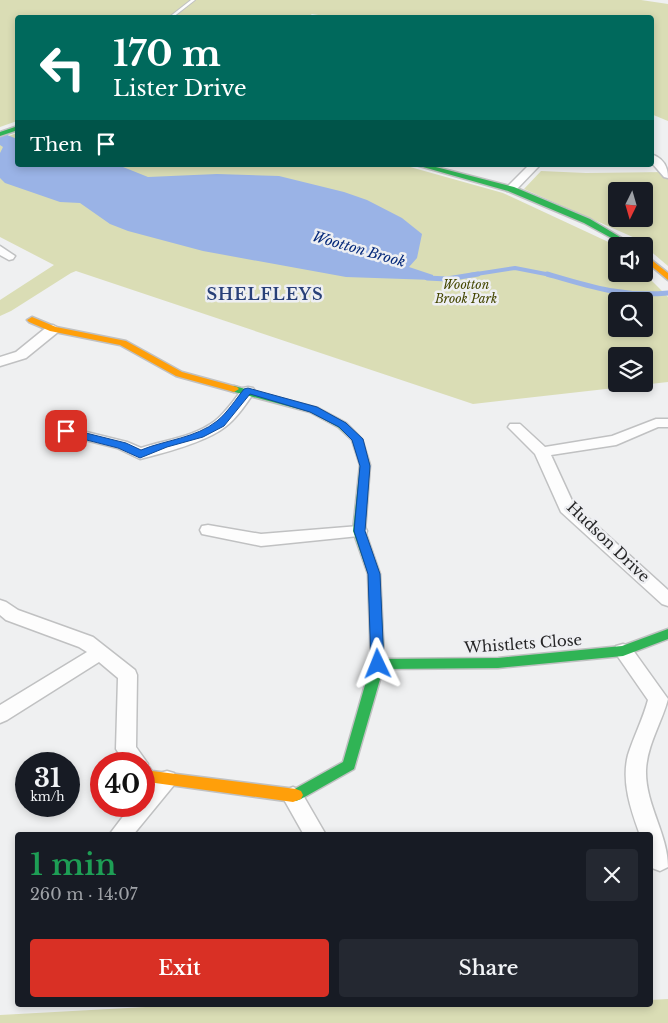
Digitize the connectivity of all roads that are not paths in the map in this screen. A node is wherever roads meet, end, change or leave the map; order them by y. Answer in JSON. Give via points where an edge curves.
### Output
{"nodes":[{"id":1,"x":193,"y":0,"type":"edge"},
{"id":2,"x":173,"y":15,"type":"edge"},
{"id":3,"x":15,"y":128,"type":"edge"},
{"id":4,"x":0,"y":134,"type":"edge"},
{"id":5,"x":654,"y":159,"type":"edge"},
{"id":6,"x":428,"y":167,"type":"edge"},
{"id":7,"x":533,"y":167,"type":"edge"},
{"id":8,"x":668,"y":175,"type":"edge"},
{"id":9,"x":511,"y":189,"type":"junction"},
{"id":10,"x":615,"y":237,"type":"edge"},
{"id":11,"x":653,"y":264,"type":"edge"},
{"id":12,"x":668,"y":277,"type":"edge"},
{"id":13,"x":32,"y":320,"type":"dead end"},
{"id":14,"x":53,"y":329,"type":"junction"},
{"id":15,"x":0,"y":362,"type":"edge"},
{"id":16,"x":248,"y":391,"type":"junction"},
{"id":17,"x":668,"y":423,"type":"edge"},
{"id":18,"x":515,"y":427,"type":"dead end"},
{"id":19,"x":66,"y":431,"type":"dead end"},
{"id":20,"x":542,"y":452,"type":"junction"},
{"id":21,"x":208,"y":530,"type":"dead end"},
{"id":22,"x":359,"y":531,"type":"junction"},
{"id":23,"x":668,"y":600,"type":"edge"},
{"id":24,"x":0,"y":606,"type":"edge"},
{"id":25,"x":668,"y":634,"type":"edge"},
{"id":26,"x":623,"y":650,"type":"junction"},
{"id":27,"x":100,"y":653,"type":"junction"},
{"id":28,"x":378,"y":664,"type":"junction"},
{"id":29,"x":0,"y":715,"type":"edge"},
{"id":30,"x":128,"y":752,"type":"edge"},
{"id":31,"x":155,"y":777,"type":"edge"},
{"id":32,"x":167,"y":779,"type":"junction"},
{"id":33,"x":293,"y":796,"type":"junction"},
{"id":34,"x":123,"y":832,"type":"edge"},
{"id":35,"x":313,"y":832,"type":"edge"},
{"id":36,"x":650,"y":832,"type":"edge"},
{"id":37,"x":653,"y":841,"type":"edge"},
{"id":38,"x":659,"y":861,"type":"edge"}],
"edges":[{"from":1,"to":2,"type":"lane"},
{"from":3,"to":4,"type":"street"},
{"from":5,"to":8,"type":"street"},
{"from":6,"to":9,"type":"street"},
{"from":7,"to":9,"type":"street"},
{"from":9,"to":10,"type":"street","via":[[587,221]]},
{"from":11,"to":12,"type":"street"},
{"from":13,"to":14,"type":"street"},
{"from":14,"to":15,"type":"street","via":[[21,355]]},
{"from":14,"to":16,"type":"street","via":[[123,343],[179,374]]},
{"from":16,"to":19,"type":"street","via":[[221,424],[199,435],[140,454]]},
{"from":16,"to":22,"type":"street","via":[[314,410],[342,425],[357,439],[365,466]]},
{"from":17,"to":20,"type":"street","via":[[656,423],[616,440]]},
{"from":18,"to":20,"type":"street","name":"Hudson Drive"},
{"from":20,"to":23,"type":"street","name":"Hudson Drive","via":[[567,508]]},
{"from":21,"to":22,"type":"street","via":[[261,540]]},
{"from":22,"to":28,"type":"street","via":[[374,574]]},
{"from":24,"to":27,"type":"street","via":[[12,615],[86,642]]},
{"from":25,"to":26,"type":"street","name":"Whistlets Close"},
{"from":26,"to":28,"type":"street","name":"Whistlets Close","via":[[498,663]]},
{"from":26,"to":36,"type":"street","via":[[658,699],[638,758],[636,783]]},
{"from":27,"to":29,"type":"street"},
{"from":27,"to":30,"type":"street","via":[[128,675]]},
{"from":28,"to":33,"type":"street","via":[[349,765]]},
{"from":31,"to":32,"type":"street"},
{"from":32,"to":33,"type":"street"},
{"from":32,"to":34,"type":"street"},
{"from":33,"to":35,"type":"street"},
{"from":37,"to":38,"type":"street"}]}
